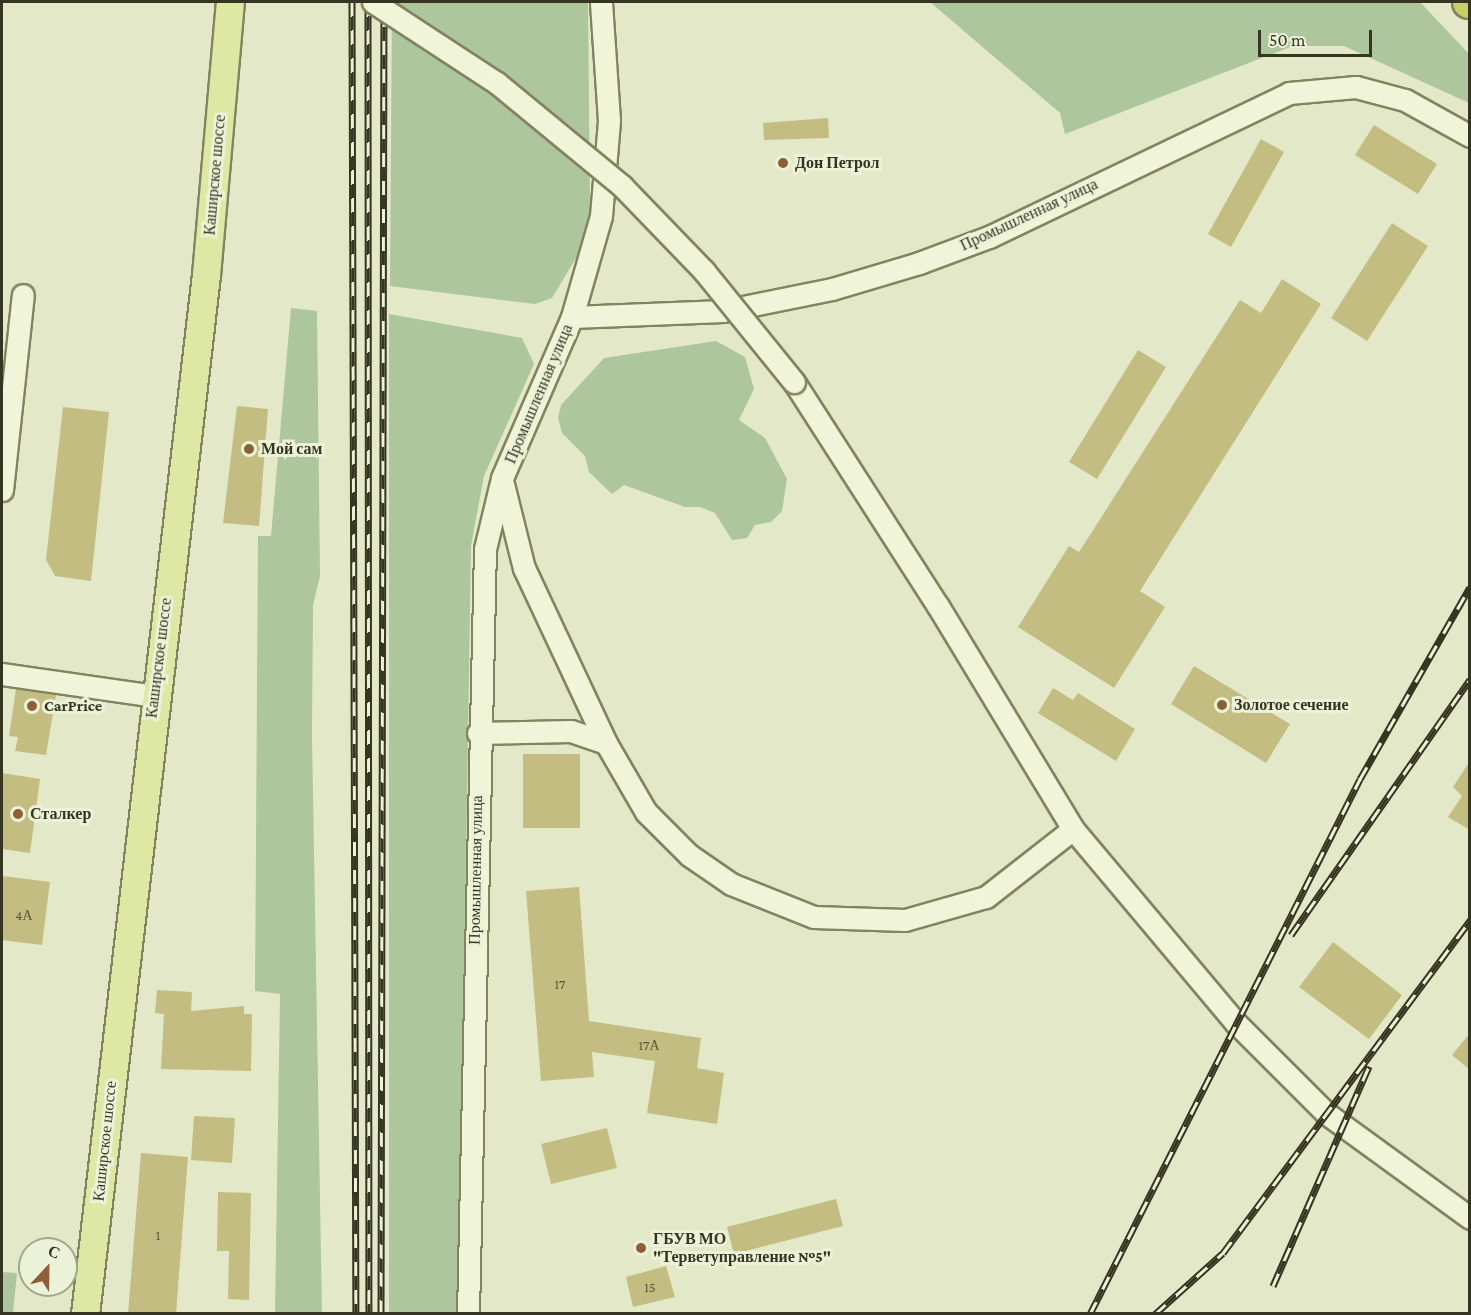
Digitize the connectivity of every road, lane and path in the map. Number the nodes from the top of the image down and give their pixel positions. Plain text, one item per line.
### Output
1 (230, 2) edge
2 (245, 2) edge
3 (374, 2) edge
4 (601, 2) edge
5 (1470, 136) edge
6 (23, 295) dead end
7 (572, 317) junction
8 (502, 478) junction
9 (2, 490) edge
10 (2, 674) edge
11 (154, 696) junction
12 (478, 733) junction
13 (606, 743) junction
14 (1073, 829) junction
15 (1470, 1218) edge
16 (85, 1314) edge
17 (102, 1314) edge
18 (468, 1314) edge

1 - 11 main road, Каширское шоссе
2 - 17 main road, Каширское шоссе
3 - 14 street, bridge
4 - 7 street
5 - 7 street, Промышленная улица
6 - 9 street
7 - 8 street, Промышленная улица
8 - 12 street, Промышленная улица
8 - 13 street
10 - 11 street
11 - 16 main road, Каширское шоссе
12 - 13 street
12 - 18 street, Промышленная улица
13 - 14 street
14 - 15 street

